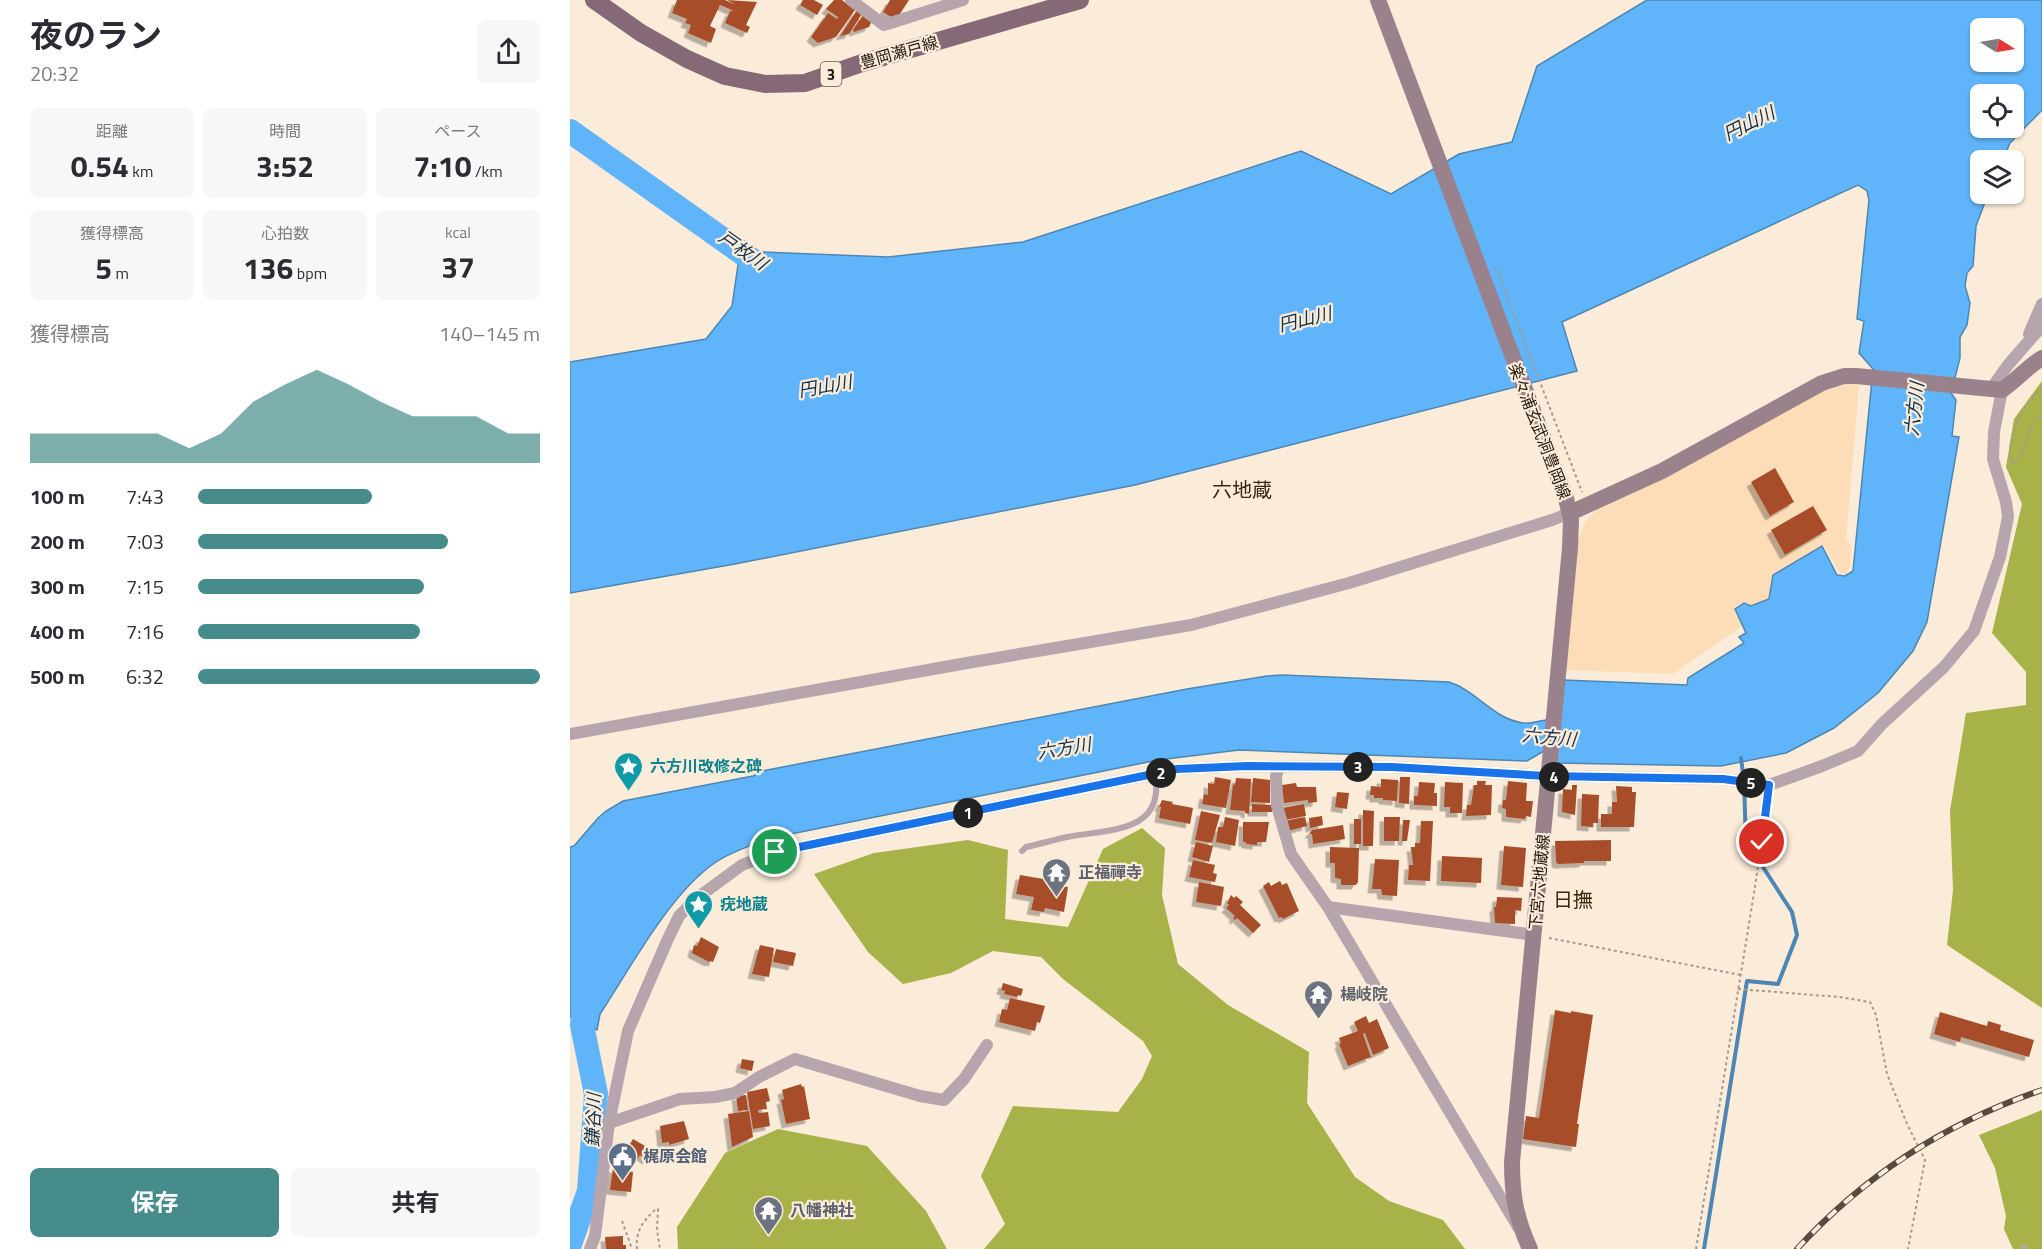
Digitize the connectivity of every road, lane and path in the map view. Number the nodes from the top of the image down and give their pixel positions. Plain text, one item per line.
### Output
1 (594, 0) edge
2 (851, 0) edge
3 (963, 0) edge
4 (1077, 0) edge
5 (1378, 0) edge
6 (2042, 304) edge
7 (2042, 326) edge
8 (2023, 349) junction
9 (2042, 358) edge
10 (2042, 388) edge
11 (1997, 389) junction
12 (2042, 415) edge
13 (1568, 506) junction
14 (570, 734) edge
15 (1279, 767) junction
16 (1548, 771) junction
17 (1155, 774) junction
18 (1769, 785) junction
19 (1022, 852) dead end
20 (1328, 907) junction
21 (1534, 935) junction
22 (1741, 975) junction
23 (1738, 989) junction
24 (987, 1045) dead end
25 (609, 1123) junction
26 (622, 1221) dead end
27 (1523, 1233) junction
28 (590, 1249) edge
29 (632, 1249) edge
30 (637, 1249) edge
31 (660, 1249) edge
32 (1530, 1249) edge
33 (1696, 1249) edge
34 (1908, 1249) edge

1 - 4 main road, 豊岡瀬戸線 / 3
2 - 3 street
5 - 13 main road, 楽々浦玄武洞豊岡線
6 - 8 street
7 - 8 street
8 - 11 street
9 - 11 main road
10 - 12 path
11 - 13 main road, 楽々浦玄武洞豊岡線
11 - 18 street
13 - 14 street
13 - 16 main road, 下宮六地蔵線
15 - 16 street
15 - 17 street
15 - 20 street
16 - 18 street
16 - 21 main road, 下宮六地蔵線
17 - 19 lane
17 - 25 street
18 - 22 path
20 - 21 street
20 - 27 street
21 - 22 path
21 - 27 main road, 下宮六地蔵線
22 - 23 path
23 - 33 path
23 - 34 path
24 - 25 street
25 - 28 street
26 - 29 path
27 - 32 main road, 下宮六地蔵線
30 - 31 path

